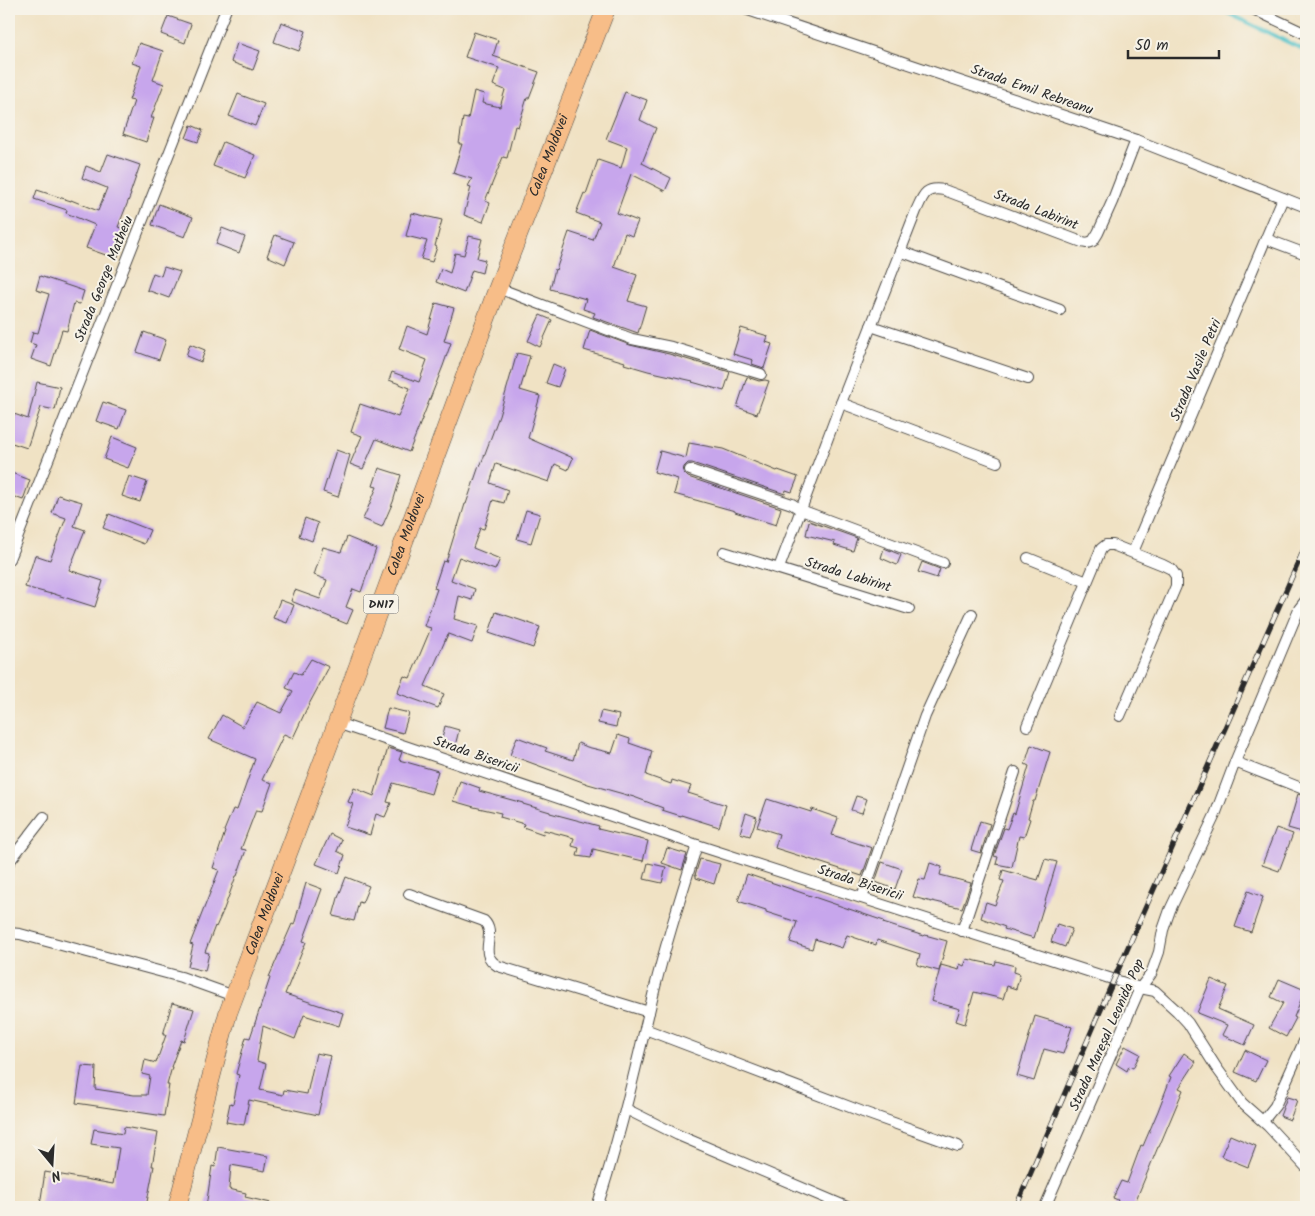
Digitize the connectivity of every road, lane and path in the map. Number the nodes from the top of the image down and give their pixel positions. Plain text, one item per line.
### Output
1 (226, 9) edge
2 (606, 9) edge
3 (745, 9) edge
4 (1253, 9) edge
5 (1306, 34) edge
6 (1136, 140) junction
7 (1283, 198) junction
8 (1306, 207) edge
9 (1266, 239) junction
10 (900, 251) junction
11 (1306, 254) edge
12 (498, 288) junction
13 (1060, 310) dead end
14 (871, 326) junction
15 (761, 374) dead end
16 (1028, 379) dead end
17 (841, 403) junction
18 (997, 462) dead end
19 (690, 470) dead end
20 (801, 510) junction
21 (724, 552) dead end
22 (1133, 552) junction
23 (1028, 558) dead end
24 (9, 559) edge
25 (943, 563) dead end
26 (779, 568) junction
27 (1087, 582) junction
28 (1306, 600) edge
29 (909, 609) dead end
30 (972, 614) dead end
31 (1120, 716) dead end
32 (337, 723) junction
33 (1027, 726) dead end
34 (1235, 762) junction
35 (1015, 772) dead end
36 (1306, 790) edge
37 (44, 817) dead end
38 (697, 844) junction
39 (9, 862) edge
40 (409, 894) dead end
41 (862, 898) junction
42 (962, 931) junction
43 (9, 933) edge
44 (1140, 988) junction
45 (234, 996) junction
46 (650, 1012) junction
47 (645, 1029) junction
48 (1306, 1037) edge
49 (626, 1109) junction
50 (1263, 1121) junction
51 (958, 1146) dead end
52 (1306, 1167) edge
53 (177, 1207) edge
54 (597, 1207) edge
55 (847, 1207) edge
56 (1045, 1207) edge

1 - 24 street, Strada George Matheiu
2 - 12 highway, Calea Moldovei / DN17
3 - 6 street, Strada Emil Rebreanu
4 - 5 street
6 - 7 street, Strada Emil Rebreanu
6 - 10 street, Strada Labirint
7 - 8 street, Strada Emil Rebreanu
7 - 9 street, Strada Vasile Petri
9 - 11 street
9 - 22 street, Strada Vasile Petri
10 - 13 street
10 - 14 street, Strada Labirint
12 - 15 street
12 - 32 highway, Calea Moldovei / DN17
14 - 16 street
14 - 17 street, Strada Labirint
17 - 18 street
17 - 20 street, Strada Labirint
19 - 20 street
20 - 25 street
20 - 26 street, Strada Labirint
21 - 26 street, Strada Labirint
22 - 27 street
22 - 31 street
23 - 27 street
26 - 29 street, Strada Labirint
27 - 33 street
28 - 34 street, Strada Mareșal Leonida Pop
30 - 41 street
32 - 38 street, Strada Bisericii
32 - 45 highway, Calea Moldovei / DN17
34 - 36 street
34 - 44 street, Strada Mareșal Leonida Pop
35 - 42 street
37 - 39 street
38 - 41 street, Strada Bisericii
38 - 46 street
40 - 46 street
41 - 42 street, Strada Bisericii
42 - 44 street, Strada Bisericii
43 - 45 street
44 - 50 street, Strada Bisericii
44 - 56 street, Strada Mareșal Leonida Pop
45 - 53 highway, Calea Moldovei / DN17
46 - 47 street
47 - 49 street
47 - 51 street
48 - 50 street
49 - 54 street
49 - 55 street
50 - 52 street, Strada Bisericii

